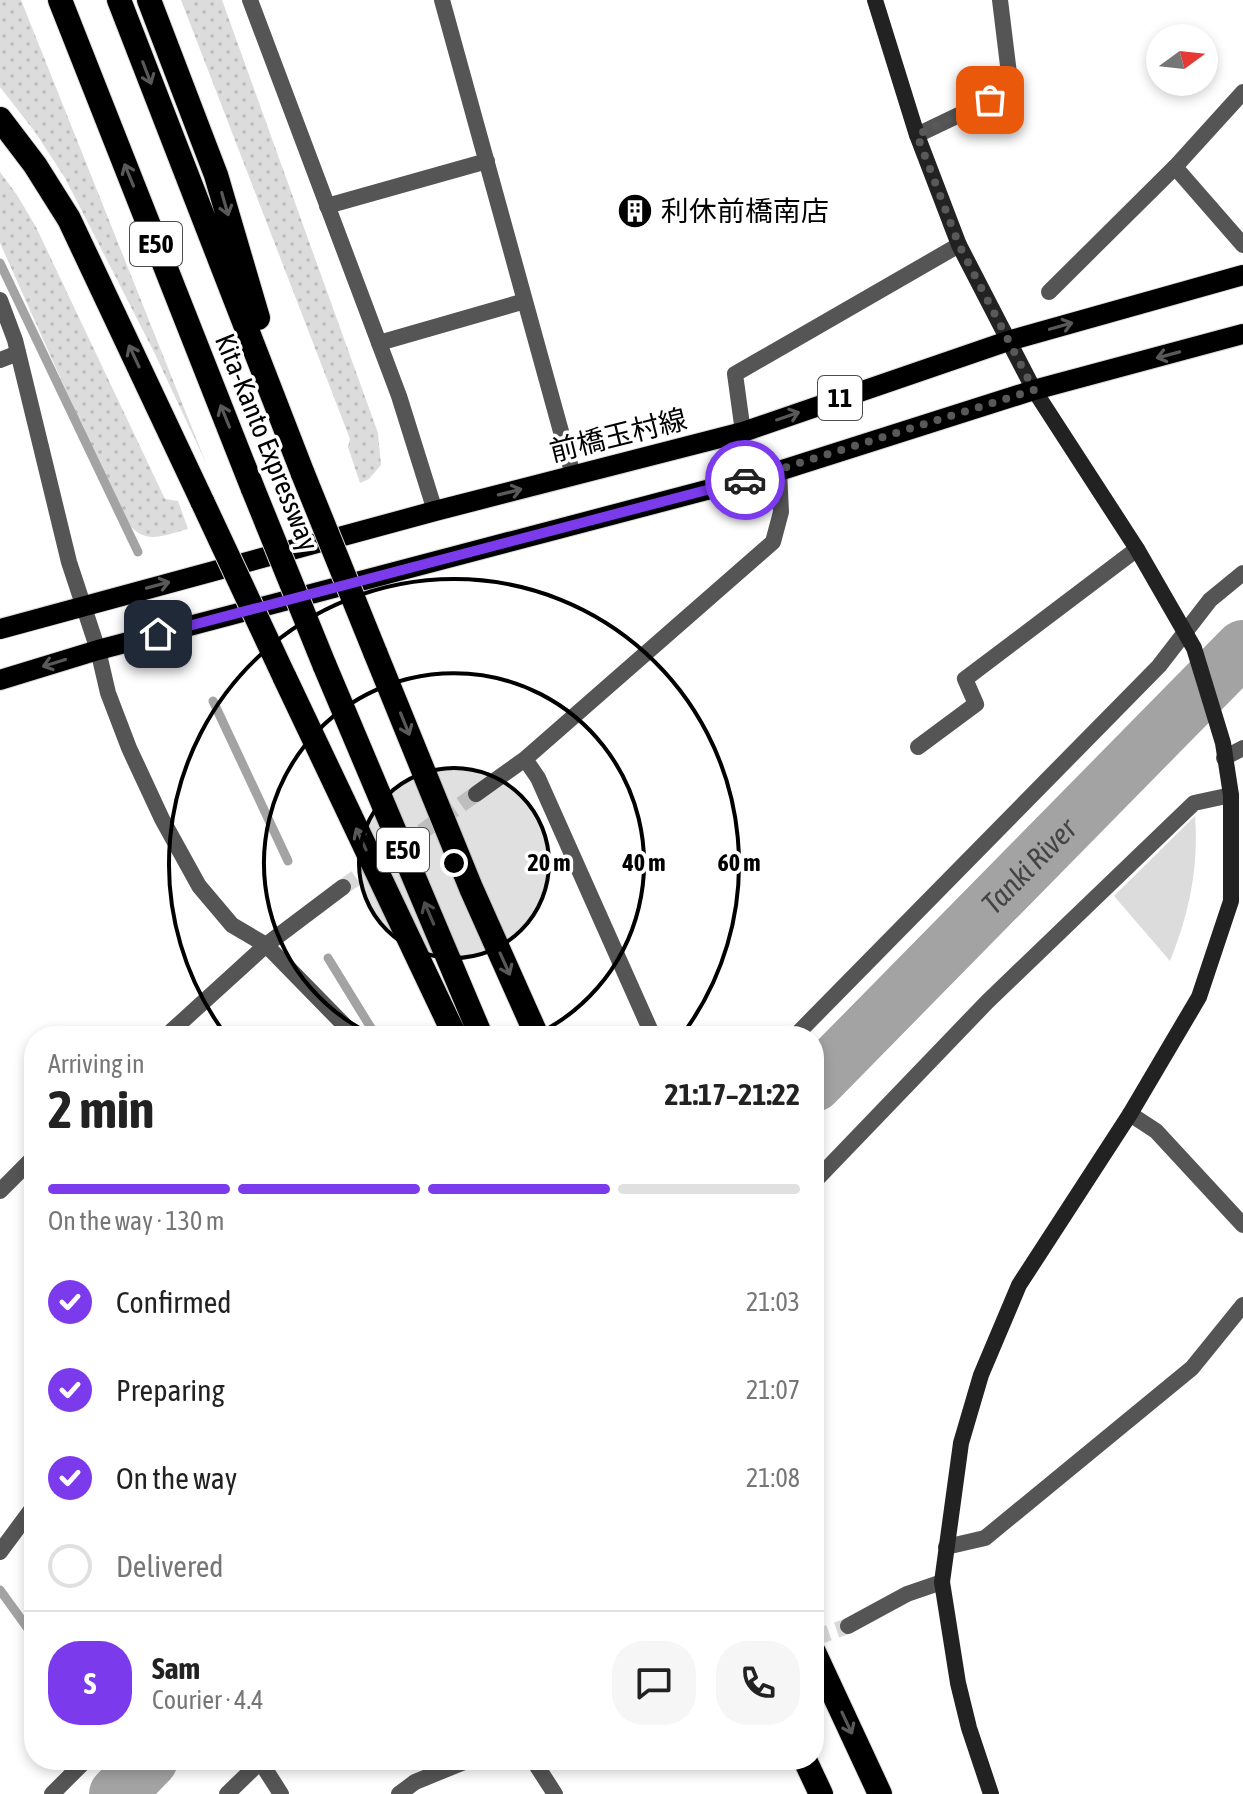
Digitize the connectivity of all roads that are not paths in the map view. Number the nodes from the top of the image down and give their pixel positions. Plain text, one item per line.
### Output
1 (60, 0) edge
2 (119, 0) edge
3 (149, 0) edge
4 (250, 0) edge
5 (442, 0) edge
6 (875, 0) edge
7 (1000, 0) edge
8 (1243, 92) edge
9 (0, 119) edge
10 (917, 135) junction
11 (487, 161) junction
12 (1175, 167) junction
13 (327, 206) junction
14 (959, 245) junction
15 (1243, 245) edge
16 (1243, 275) edge
17 (1049, 292) dead end
18 (0, 300) edge
19 (525, 301) junction
20 (1243, 334) edge
21 (1008, 341) junction
22 (379, 343) junction
23 (18, 353) junction
24 (0, 360) edge
25 (1034, 390) junction
26 (743, 432) junction
27 (779, 471) junction
28 (303, 474) junction
29 (573, 475) junction
30 (435, 511) junction
31 (1137, 549) junction
32 (1243, 573) edge
33 (83, 605) junction
34 (0, 629) edge
35 (1190, 641) junction
36 (98, 650) junction
37 (0, 680) edge
38 (918, 747) dead end
39 (1243, 748) edge
40 (1224, 751) junction
41 (525, 759) junction
42 (476, 794) tunnel mouth
43 (1237, 795) edge
44 (343, 887) tunnel mouth
45 (266, 945) junction
46 (177, 1026) edge
47 (345, 1026) edge
48 (450, 1026) edge
49 (477, 1026) edge
50 (533, 1026) edge
51 (649, 1026) edge
52 (805, 1026) edge
53 (1130, 1114) junction
54 (24, 1167) edge
55 (824, 1172) edge
56 (0, 1191) edge
57 (1243, 1225) edge
58 (1243, 1305) edge
59 (24, 1520) edge
60 (946, 1547) junction
61 (0, 1552) edge
62 (942, 1582) junction
63 (848, 1626) tunnel mouth
64 (824, 1674) edge
65 (76, 1770) edge
66 (252, 1770) edge
67 (266, 1770) edge
68 (444, 1770) edge
69 (539, 1770) edge
70 (810, 1770) edge
71 (52, 1794) edge
72 (227, 1794) edge
73 (281, 1794) edge
74 (399, 1794) edge
75 (555, 1794) edge
76 (821, 1794) edge
77 (880, 1794) edge
78 (991, 1794) edge

49 -> 1 highway, Kita-Kanto Expressway / E50, bridge
2 -> 28 highway, Kita-Kanto Expressway / E50
3 -> 28 highway
4 - 13 street
5 - 11 street
6 - 10 street
7 - 10 street
8 - 12 street
48 -> 9 highway, bridge
10 - 14 street
11 - 13 street
11 - 19 street
12 - 15 street
12 - 17 street
13 - 22 street
14 - 21 street
14 - 26 street
21 -> 16 main road, 前橋玉村線 / 11
18 - 23 street
19 - 22 street
19 - 29 street
20 -> 25 main road, 11
21 - 25 street
26 -> 21 main road, 前橋玉村線 / 11
22 - 30 street
23 - 24 street
23 - 33 street
25 - 27 main road, 11
25 - 31 street
26 - 29 main road, 前橋玉村線 / 11
27 - 36 main road, 11
27 - 41 street
28 -> 50 highway, Kita-Kanto Expressway / E50, bridge
30 -> 29 main road, 前橋玉村線 / 11
33 -> 30 main road, 前橋玉村線 / 11
31 - 35 street
31 - 38 street
32 - 35 street
33 - 34 main road, 前橋玉村線 / 11
33 - 36 street
35 - 40 street
35 - 52 street
36 -> 37 main road, 11
36 - 45 street
39 - 40 street
40 - 43 street
41 - 42 street
41 - 51 street
43 - 53 street
43 - 55 street
44 - 45 street
45 - 46 street
45 - 47 street
53 - 57 street
53 - 60 street
54 - 56 street
58 - 60 street
59 - 61 street
60 - 62 street
62 - 63 street
62 - 78 street
64 -> 77 highway
65 - 71 street
66 - 72 street
67 - 73 street
68 - 74 street
69 - 75 street
70 - 76 highway

